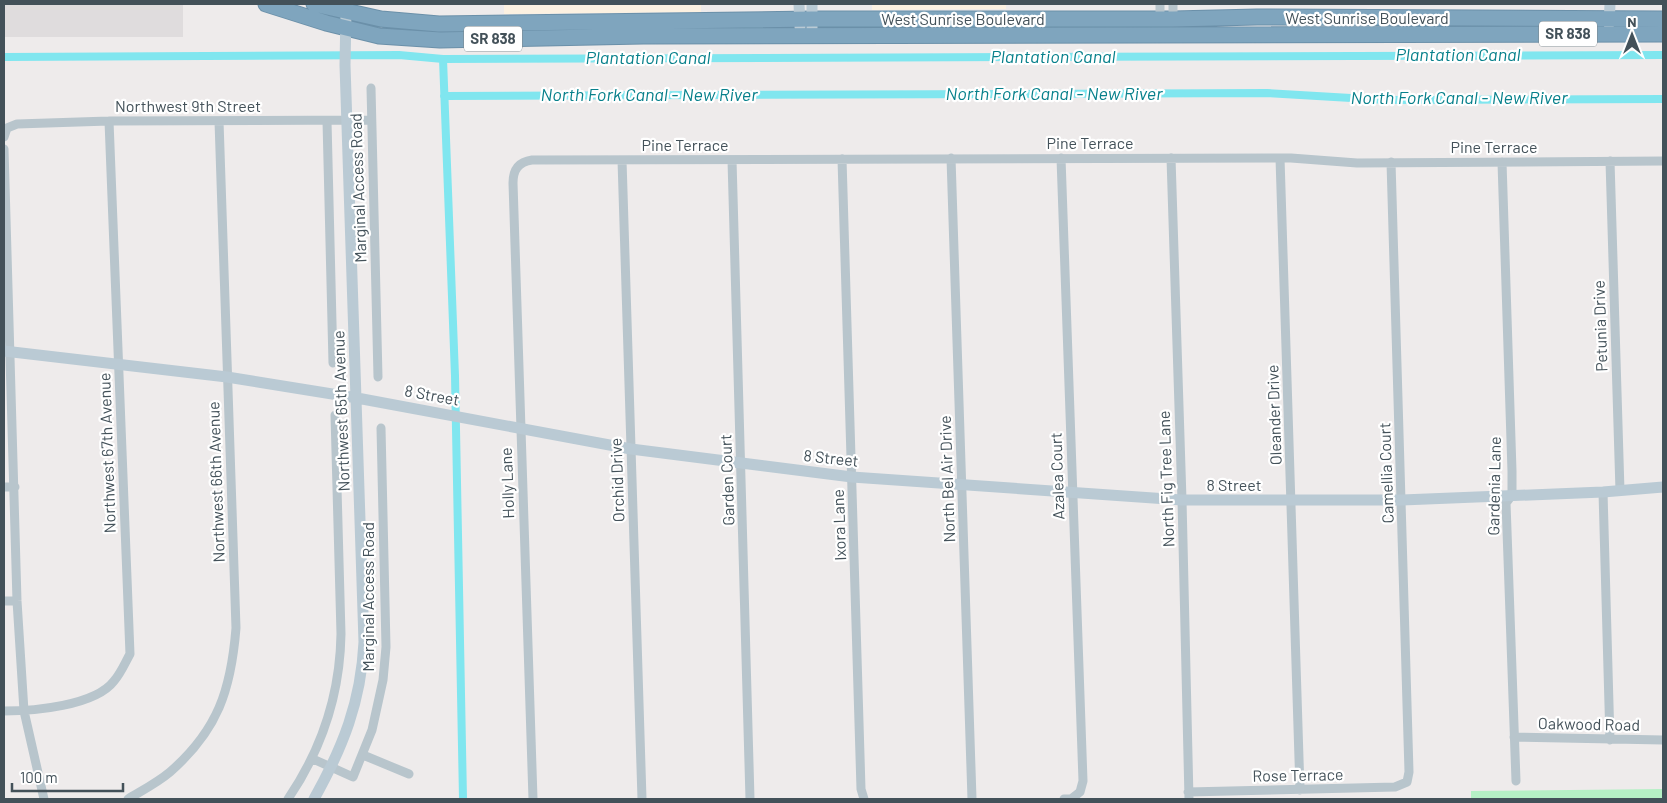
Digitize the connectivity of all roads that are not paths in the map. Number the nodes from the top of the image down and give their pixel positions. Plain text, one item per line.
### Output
1 (266, 4) edge
2 (314, 4) edge
3 (800, 4) edge
4 (1160, 4) edge
5 (1173, 4) edge
6 (346, 12) junction
7 (808, 14) edge
8 (1256, 17) junction
9 (1609, 18) edge
10 (1167, 19) junction
11 (1395, 19) junction
12 (1663, 19) edge
13 (344, 28) junction
14 (1663, 34) edge
15 (806, 35) junction
16 (1176, 36) junction
17 (1340, 36) junction
18 (1019, 37) junction
19 (371, 88) dead end
20 (370, 120) junction
21 (109, 121) junction
22 (219, 121) junction
23 (327, 121) junction
24 (348, 121) junction
25 (4, 137) edge
26 (4, 149) edge
27 (951, 158) junction
28 (1061, 158) junction
29 (1171, 158) junction
30 (1280, 158) junction
31 (842, 159) junction
32 (622, 160) junction
33 (732, 160) junction
34 (1610, 161) junction
35 (1663, 161) edge
36 (1391, 162) junction
37 (1502, 162) junction
38 (518, 166) joint
39 (7, 352) edge
40 (333, 363) dead end
41 (119, 364) junction
42 (8, 370) edge
43 (227, 377) junction
44 (378, 377) dead end
45 (356, 398) junction
46 (335, 415) dead end
47 (381, 428) dead end
48 (520, 428) junction
49 (631, 449) junction
50 (742, 464) junction
51 (852, 476) junction
52 (962, 485) junction
53 (4, 487) edge
54 (15, 487) junction
55 (1663, 487) edge
56 (1620, 491) junction
57 (1603, 492) junction
58 (1072, 493) junction
59 (1512, 495) junction
60 (1182, 500) junction
61 (1402, 500) junction
62 (1292, 501) junction
63 (4, 601) edge
64 (17, 601) junction
65 (4, 711) edge
66 (24, 711) junction
67 (1514, 737) junction
68 (1610, 740) junction
69 (1663, 740) edge
70 (363, 755) junction
71 (313, 759) junction
72 (332, 768) junction
73 (408, 774) dead end
74 (1516, 781) dead end
75 (1407, 782) joint
76 (1300, 790) junction
77 (1188, 796) edge
78 (44, 799) edge
79 (128, 799) edge
80 (288, 799) edge
81 (314, 799) edge
82 (533, 799) edge
83 (642, 799) edge
84 (750, 799) edge
85 (864, 799) edge
86 (972, 799) edge
87 (1064, 799) edge

1 - 13 highway, West Sunrise Boulevard / SR 838
2 - 6 highway, West Sunrise Boulevard / SR 838
3 - 7 street
4 - 10 street
5 - 10 street
6 - 7 highway, West Sunrise Boulevard / SR 838
6 - 13 street, Northwest 65th Avenue
7 - 10 highway, West Sunrise Boulevard / SR 838
7 - 15 street
8 - 10 highway, West Sunrise Boulevard / SR 838
8 - 11 highway, West Sunrise Boulevard / SR 838
8 - 16 highway
9 - 11 highway, West Sunrise Boulevard / SR 838
9 - 12 highway, West Sunrise Boulevard / SR 838
9 - 14 highway, West Sunrise Boulevard / SR 838
9 - 17 highway, West Sunrise Boulevard / SR 838
10 - 18 highway
11 - 17 highway
13 - 15 highway, West Sunrise Boulevard / SR 838
13 - 24 street, Northwest 65th Avenue
15 - 18 highway, West Sunrise Boulevard / SR 838
16 - 17 highway, West Sunrise Boulevard / SR 838
16 - 18 highway, West Sunrise Boulevard / SR 838
19 - 20 street, Marginal Access Road
20 - 24 street, Northwest 9th Street
20 - 44 street, Marginal Access Road
21 - 22 street, Northwest 9th Street
21 - 25 street, Northwest 9th Street
21 - 41 street, Northwest 67th Avenue
22 - 23 street, Northwest 9th Street
22 - 43 street, Northwest 66th Avenue
23 - 24 street, Northwest 9th Street
23 - 40 street, Marginal Access Road
24 - 45 street, Northwest 65th Avenue
26 - 39 street
27 - 28 street, Pine Terrace
27 - 31 street, Pine Terrace
27 - 52 street, North Bel Air Drive
28 - 29 street, Pine Terrace
28 - 58 street, Azalea Court
29 - 30 street, Pine Terrace
29 - 60 street, North Fig Tree Lane
30 - 36 street, Pine Terrace
30 - 62 street, Oleander Drive
31 - 33 street, Pine Terrace
31 - 51 street, Ixora Lane
32 - 33 street, Pine Terrace
32 - 38 street, Pine Terrace
32 - 49 street, Orchid Drive
33 - 50 street, Garden Court
34 - 35 street, Pine Terrace
34 - 37 street, Pine Terrace
34 - 56 street, Petunia Drive
36 - 37 street, Pine Terrace
36 - 61 street, Camellia Court
37 - 59 street, Gardenia Lane
38 - 48 street, Holly Lane
39 - 41 street, 8 Street
39 - 42 street
41 - 43 street, 8 Street
41 - 66 street, Northwest 67th Avenue
42 - 54 street
43 - 45 street, 8 Street
43 - 79 street, Northwest 66th Avenue
45 - 48 street, 8 Street
45 - 72 street, Northwest 65th Avenue
46 - 71 street, Marginal Access Road
47 - 70 street, Marginal Access Road
48 - 49 street, 8 Street
48 - 82 street, Holly Lane
49 - 50 street, 8 Street
49 - 83 street, Orchid Drive
50 - 51 street, 8 Street
50 - 84 street, Garden Court
51 - 52 street, 8 Street
51 - 85 street, Ixora Lane
52 - 58 street, 8 Street
52 - 86 street, North Bel Air Drive
53 - 54 street
54 - 64 street
55 - 56 street, 8 Street
56 - 57 street, 8 Street
57 - 59 street, 8 Street
57 - 68 street
58 - 60 street, 8 Street
58 - 87 street, Azalea Court
59 - 61 street, 8 Street
59 - 67 street, Gardenia Lane
60 - 62 street, 8 Street
60 - 77 street, North Fig Tree Lane
61 - 62 street, 8 Street
61 - 75 street, Camellia Court
62 - 76 street, Oleander Drive
63 - 64 street
64 - 66 street
65 - 66 street, Northwest 67th Avenue
66 - 78 street
67 - 68 street, Oakwood Road
67 - 74 street, Gardenia Lane
68 - 69 street, Oakwood Road
70 - 72 street, Marginal Access Road
70 - 73 street
71 - 72 street, Marginal Access Road
71 - 80 street, Marginal Access Road
72 - 81 street, Northwest 65th Avenue
75 - 76 street, Rose Terrace
76 - 77 street, Rose Terrace

